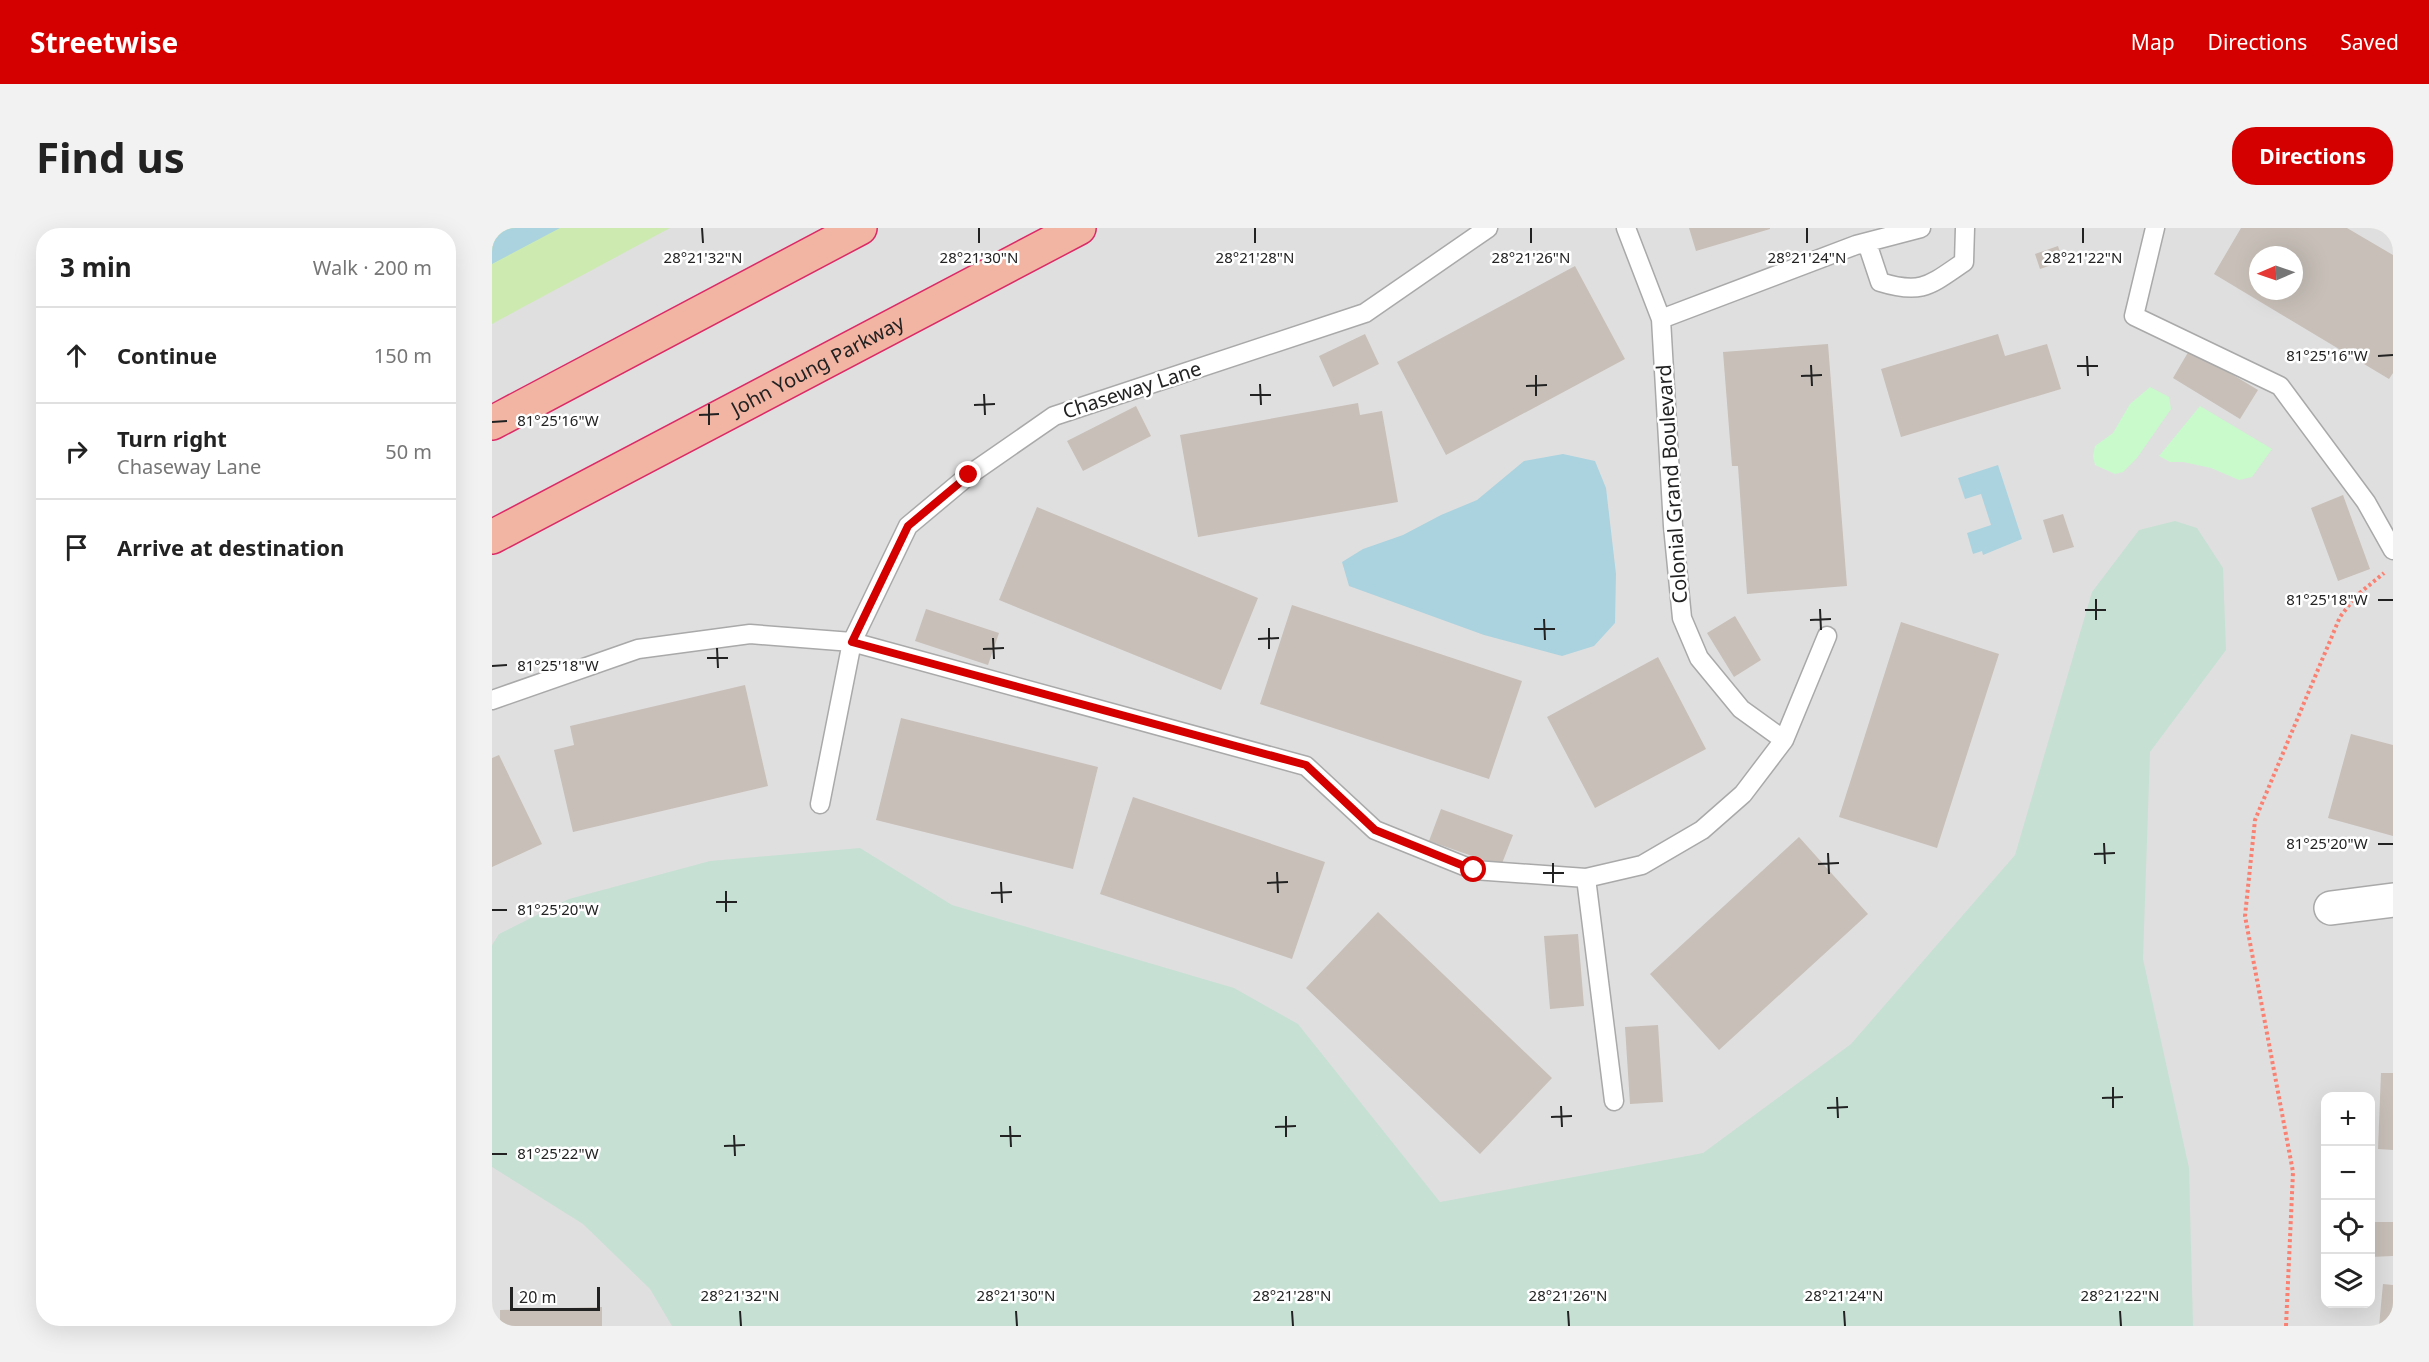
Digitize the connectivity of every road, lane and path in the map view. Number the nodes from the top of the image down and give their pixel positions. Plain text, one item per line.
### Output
1 (860, 228) edge
2 (1079, 228) edge
3 (1488, 228) edge
4 (1626, 228) edge
5 (1920, 228) edge
6 (1965, 228) edge
7 (2155, 228) edge
8 (1877, 236) edge
9 (1660, 319) junction
10 (492, 423) edge
11 (492, 537) edge
12 (2393, 550) edge
13 (2393, 566) edge
14 (1827, 636) dead end
15 (852, 642) junction
16 (492, 700) edge
17 (1784, 740) junction
18 (820, 804) dead end
19 (1586, 878) junction
20 (2393, 900) edge
21 (2331, 908) dead end
22 (1614, 1101) dead end
23 (2286, 1326) edge

1 - 10 highway
2 - 11 highway, John Young Parkway
3 - 15 lane, Chaseway Lane
4 - 9 lane
5 - 8 lane
6 - 8 lane
7 - 12 lane
8 - 9 lane
9 - 17 lane, Colonial Grand Boulevard
13 - 23 path
14 - 17 lane
15 - 16 lane
15 - 18 lane, Chaseway Lane
15 - 19 lane
17 - 19 lane
19 - 22 lane
20 - 21 street

